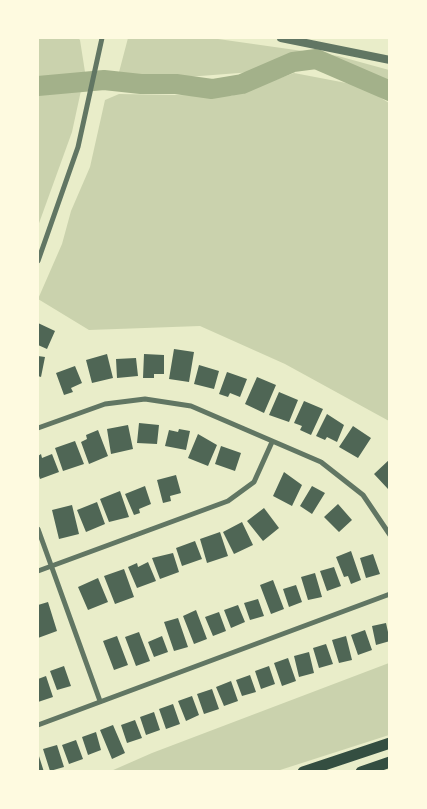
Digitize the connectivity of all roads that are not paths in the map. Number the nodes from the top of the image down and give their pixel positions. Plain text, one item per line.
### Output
1 (102, 38) edge
2 (281, 38) edge
3 (390, 60) edge
4 (38, 261) edge
5 (38, 428) edge
6 (272, 442) junction
7 (38, 529) edge
8 (390, 535) edge
9 (51, 565) junction
10 (38, 570) edge
11 (390, 594) edge
12 (100, 701) junction
13 (38, 725) edge
14 (390, 743) edge
15 (390, 762) edge
16 (303, 772) edge
17 (360, 772) edge

1 - 4 street
2 - 3 street
5 - 6 street
6 - 8 street
6 - 9 street
7 - 9 street
9 - 10 street
9 - 12 street
11 - 12 street
12 - 13 street
14 - 16 highway
15 - 17 highway

